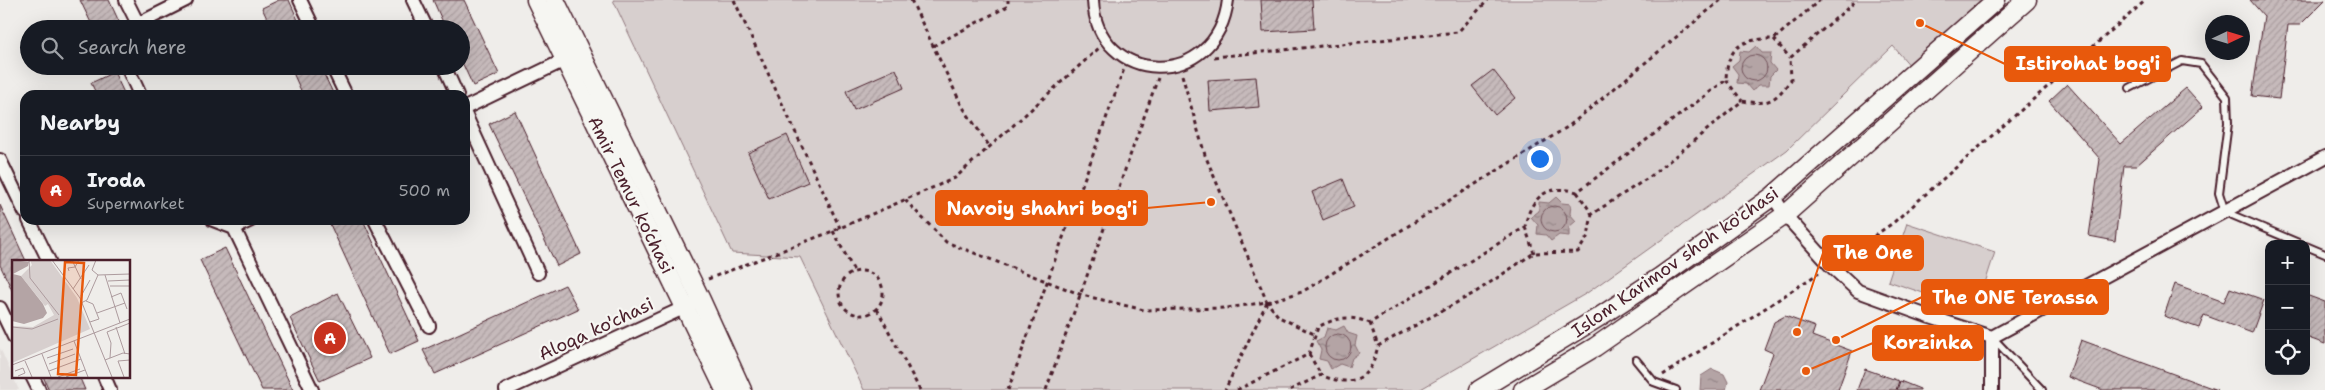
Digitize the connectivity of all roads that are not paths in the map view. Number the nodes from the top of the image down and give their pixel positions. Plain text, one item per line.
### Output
1 (126, 0) edge
2 (186, 0) edge
3 (300, 0) edge
4 (414, 0) edge
5 (536, 0) edge
6 (555, 0) edge
7 (1093, 0) edge
8 (1228, 0) edge
9 (1996, 0) edge
10 (2027, 0) edge
11 (134, 20) edge
12 (148, 20) edge
13 (310, 20) edge
14 (422, 20) edge
15 (572, 56) junction
16 (131, 75) edge
17 (336, 75) edge
18 (448, 75) edge
19 (2130, 88) dead end
20 (138, 90) edge
21 (344, 90) edge
22 (455, 90) edge
23 (470, 106) edge
24 (470, 125) edge
25 (2325, 156) edge
26 (0, 160) edge
27 (1773, 196) junction
28 (20, 202) edge
29 (2225, 212) junction
30 (1785, 215) junction
31 (31, 225) edge
32 (226, 225) edge
33 (241, 225) edge
34 (378, 225) edge
35 (234, 228) junction
36 (2292, 240) edge
37 (2310, 248) edge
38 (2325, 254) edge
39 (49, 260) edge
40 (538, 273) dead end
41 (694, 297) junction
42 (0, 308) edge
43 (430, 326) dead end
44 (12, 329) edge
45 (1992, 337) junction
46 (1636, 360) dead end
47 (33, 378) edge
48 (105, 378) edge
49 (1485, 388) edge
50 (39, 390) edge
51 (110, 390) edge
52 (312, 390) edge
53 (506, 390) edge
54 (725, 390) edge
55 (742, 390) edge
56 (1523, 390) edge
57 (1676, 390) edge
58 (1992, 390) edge
59 (2042, 390) edge

1 - 11 street
2 - 12 street
3 - 13 street
4 - 14 street
5 - 15 main road, Amir Temur ko‘chasi
6 - 15 main road, Amir Temur ko‘chasi
7 - 8 street
9 - 27 main road, Islom Karimov shoh ko'chasi
10 - 30 main road, Islom Karimov shoh ko'chasi
15 - 23 street
15 - 41 main road, Amir Temur ko‘chasi
15 - 41 main road, Amir Temur ko‘chasi
16 - 20 street
17 - 21 street
18 - 22 street
19 - 29 lane
24 - 40 street
25 - 29 street
26 - 28 street
27 - 30 street
27 - 49 main road, Islom Karimov shoh ko'chasi
29 - 36 lane
29 - 45 street
30 - 45 street
30 - 56 main road, Islom Karimov shoh ko'chasi
31 - 39 street
32 - 35 street
33 - 35 street
34 - 43 street
35 - 52 street
37 - 38 lane
41 - 53 street, Aloqa ko'chasi
41 - 54 main road, Amir Temur ko‘chasi
41 - 55 main road, Amir Temur ko‘chasi
42 - 44 street
45 - 58 street
45 - 59 lane
46 - 57 lane
47 - 50 street
48 - 51 street

